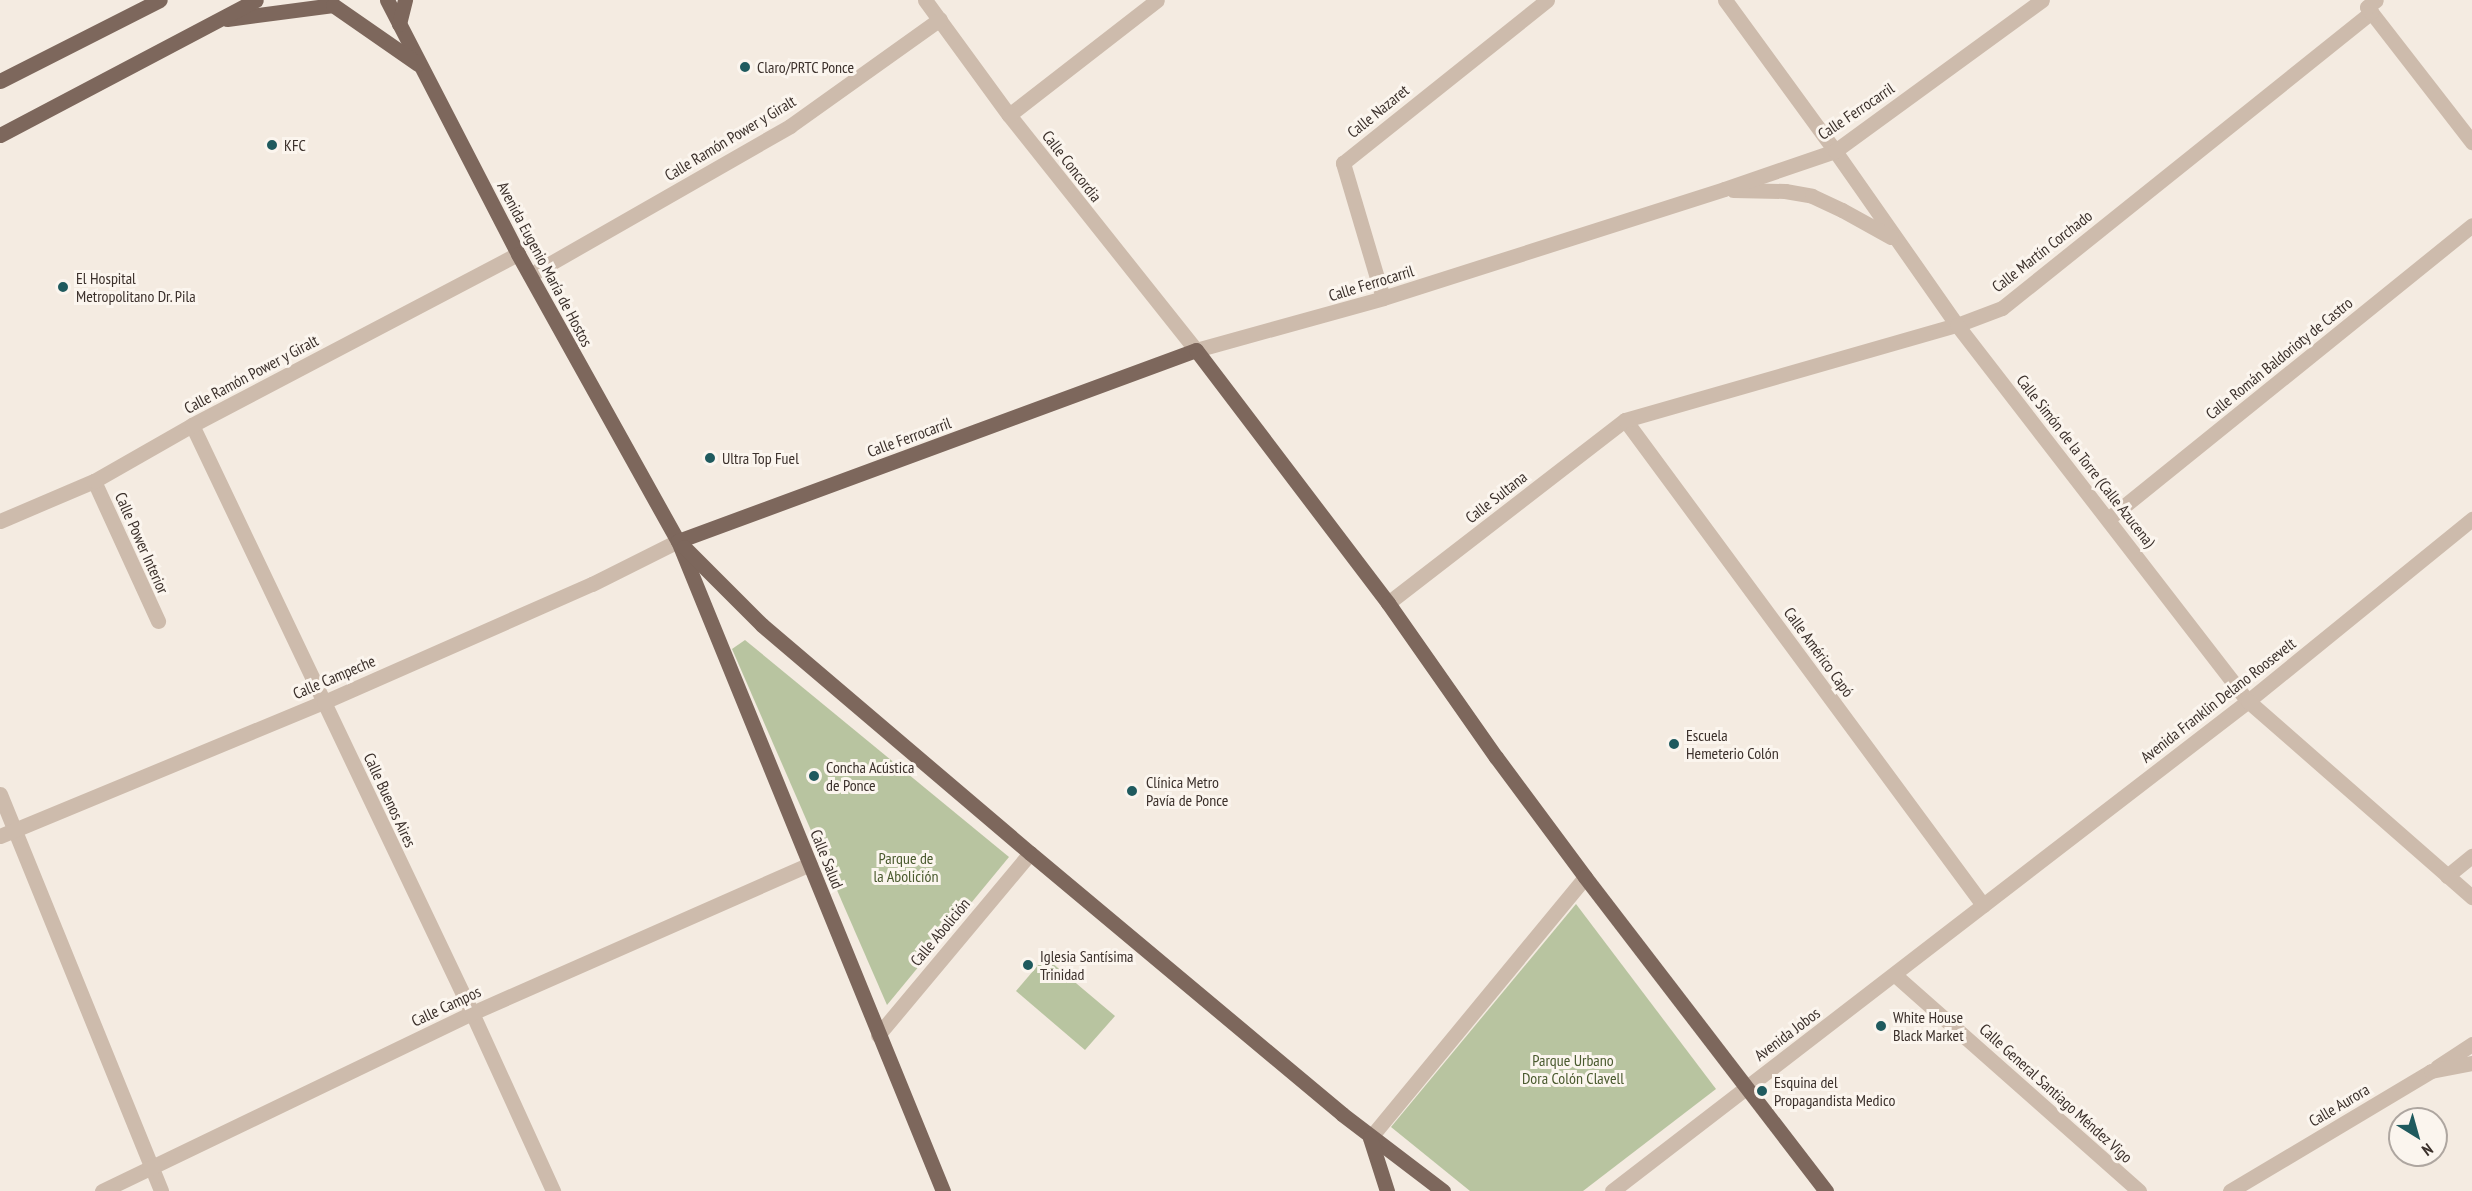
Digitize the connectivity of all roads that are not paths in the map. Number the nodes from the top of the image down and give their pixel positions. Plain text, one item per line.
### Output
1 (160, 0) edge
2 (256, 0) edge
3 (387, 0) edge
4 (405, 0) edge
5 (925, 0) edge
6 (1157, 0) edge
7 (1547, 0) edge
8 (1725, 0) edge
9 (2042, 0) edge
10 (2368, 5) edge
11 (940, 19) junction
12 (218, 20) junction
13 (399, 24) junction
14 (421, 65) junction
15 (0, 81) edge
16 (1009, 115) junction
17 (0, 135) edge
18 (2472, 142) edge
19 (1835, 151) junction
20 (1724, 189) junction
21 (2472, 225) edge
22 (1895, 240) junction
23 (518, 254) junction
24 (530, 275) junction
25 (1383, 298) junction
26 (1957, 325) junction
27 (1196, 350) junction
28 (1625, 420) junction
29 (192, 425) junction
30 (94, 481) junction
31 (2108, 519) junction
32 (2472, 519) edge
33 (0, 521) edge
34 (678, 541) junction
35 (1388, 603) junction
36 (158, 621) dead end
37 (2248, 701) junction
38 (324, 702) junction
39 (0, 794) edge
40 (15, 830) junction
41 (0, 836) edge
42 (1030, 853) junction
43 (2472, 856) edge
44 (810, 864) junction
45 (2447, 876) junction
46 (1585, 877) junction
47 (2472, 897) edge
48 (1983, 905) junction
49 (1895, 975) junction
50 (472, 1013) junction
51 (878, 1035) junction
52 (2472, 1044) edge
53 (2472, 1064) edge
54 (2431, 1071) junction
55 (1746, 1088) junction
56 (1370, 1138) junction
57 (151, 1168) junction
58 (102, 1191) edge
59 (161, 1191) edge
60 (553, 1191) edge
61 (943, 1191) edge
62 (1387, 1191) edge
63 (1443, 1191) edge
64 (1612, 1191) edge
65 (1826, 1191) edge
66 (2139, 1191) edge
67 (2230, 1191) edge

1 - 15 main road
2 - 12 main road
3 - 13 main road, Avenida Eugenio María de Hostos
4 - 13 main road
5 - 11 street, Calle Concordia
6 - 16 street
7 - 25 street, Calle Nazaret
8 - 19 street, Calle Simón de la Torre (Calle Azucena)
9 - 19 street, Calle Ferrocarril
10 - 18 street
10 - 26 street, Calle Martín Corchado
11 - 16 street, Calle Concordia
11 - 24 street, Calle Ramón Power y Giralt
12 - 14 main road
12 - 17 main road
13 - 14 main road, Avenida Eugenio María de Hostos
14 - 23 main road, Avenida Eugenio María de Hostos
16 - 27 street, Calle Concordia
19 - 20 street, Calle Ferrocarril
19 - 22 street, Calle Simón de la Torre (Calle Azucena)
20 - 22 street
20 - 25 street, Calle Ferrocarril
21 - 31 street, Calle Román Baldorioty de Castro
22 - 26 street, Calle Simón de la Torre (Calle Azucena)
23 - 24 main road, Avenida Eugenio María de Hostos
23 - 29 street, Calle Ramón Power y Giralt
24 - 34 main road, Avenida Eugenio María de Hostos
25 - 27 street, Calle Ferrocarril
26 - 28 street, Calle Martín Corchado
26 - 31 street, Calle Simón de la Torre (Calle Azucena)
27 - 34 main road, Calle Ferrocarril
27 - 35 main road
28 - 35 street, Calle Sultana
28 - 48 street, Calle Américo Capó
29 - 30 street, Calle Ramón Power y Giralt
29 - 38 street, Calle Buenos Aires
30 - 33 street, Calle Ramón Power y Giralt
30 - 36 street, Calle Power Interior
31 - 37 street, Calle Simón de la Torre (Calle Azucena)
32 - 37 street, Avenida Franklin Delano Roosevelt
34 - 38 street, Calle Campeche
34 - 42 main road
34 - 44 main road, Calle Salud
35 - 46 main road
37 - 45 street, Calle Simón de la Torre (Calle Azucena)
37 - 48 street, Avenida Franklin Delano Roosevelt
38 - 40 street, Calle Campeche
38 - 50 street, Calle Buenos Aires
39 - 40 street
40 - 41 street, Calle Campeche
40 - 57 street
42 - 51 street, Calle Abolición
42 - 56 main road
43 - 45 street
44 - 50 street, Calle Campos
44 - 51 main road, Calle Salud
45 - 47 street, Calle Simón de la Torre (Calle Azucena)
46 - 55 main road
46 - 56 street
48 - 49 street, Avenida Jobos
49 - 55 street, Avenida Jobos
49 - 66 street, Calle General Santiago Méndez Vigo
50 - 57 street, Calle Campos
50 - 60 street, Calle Buenos Aires
51 - 61 main road, Calle Salud
52 - 54 street
53 - 54 street, Calle Aurora
54 - 67 street, Calle Aurora
55 - 64 street, Avenida Jobos
55 - 65 main road
56 - 62 main road
56 - 63 main road
57 - 58 street, Calle Campos
57 - 59 street

